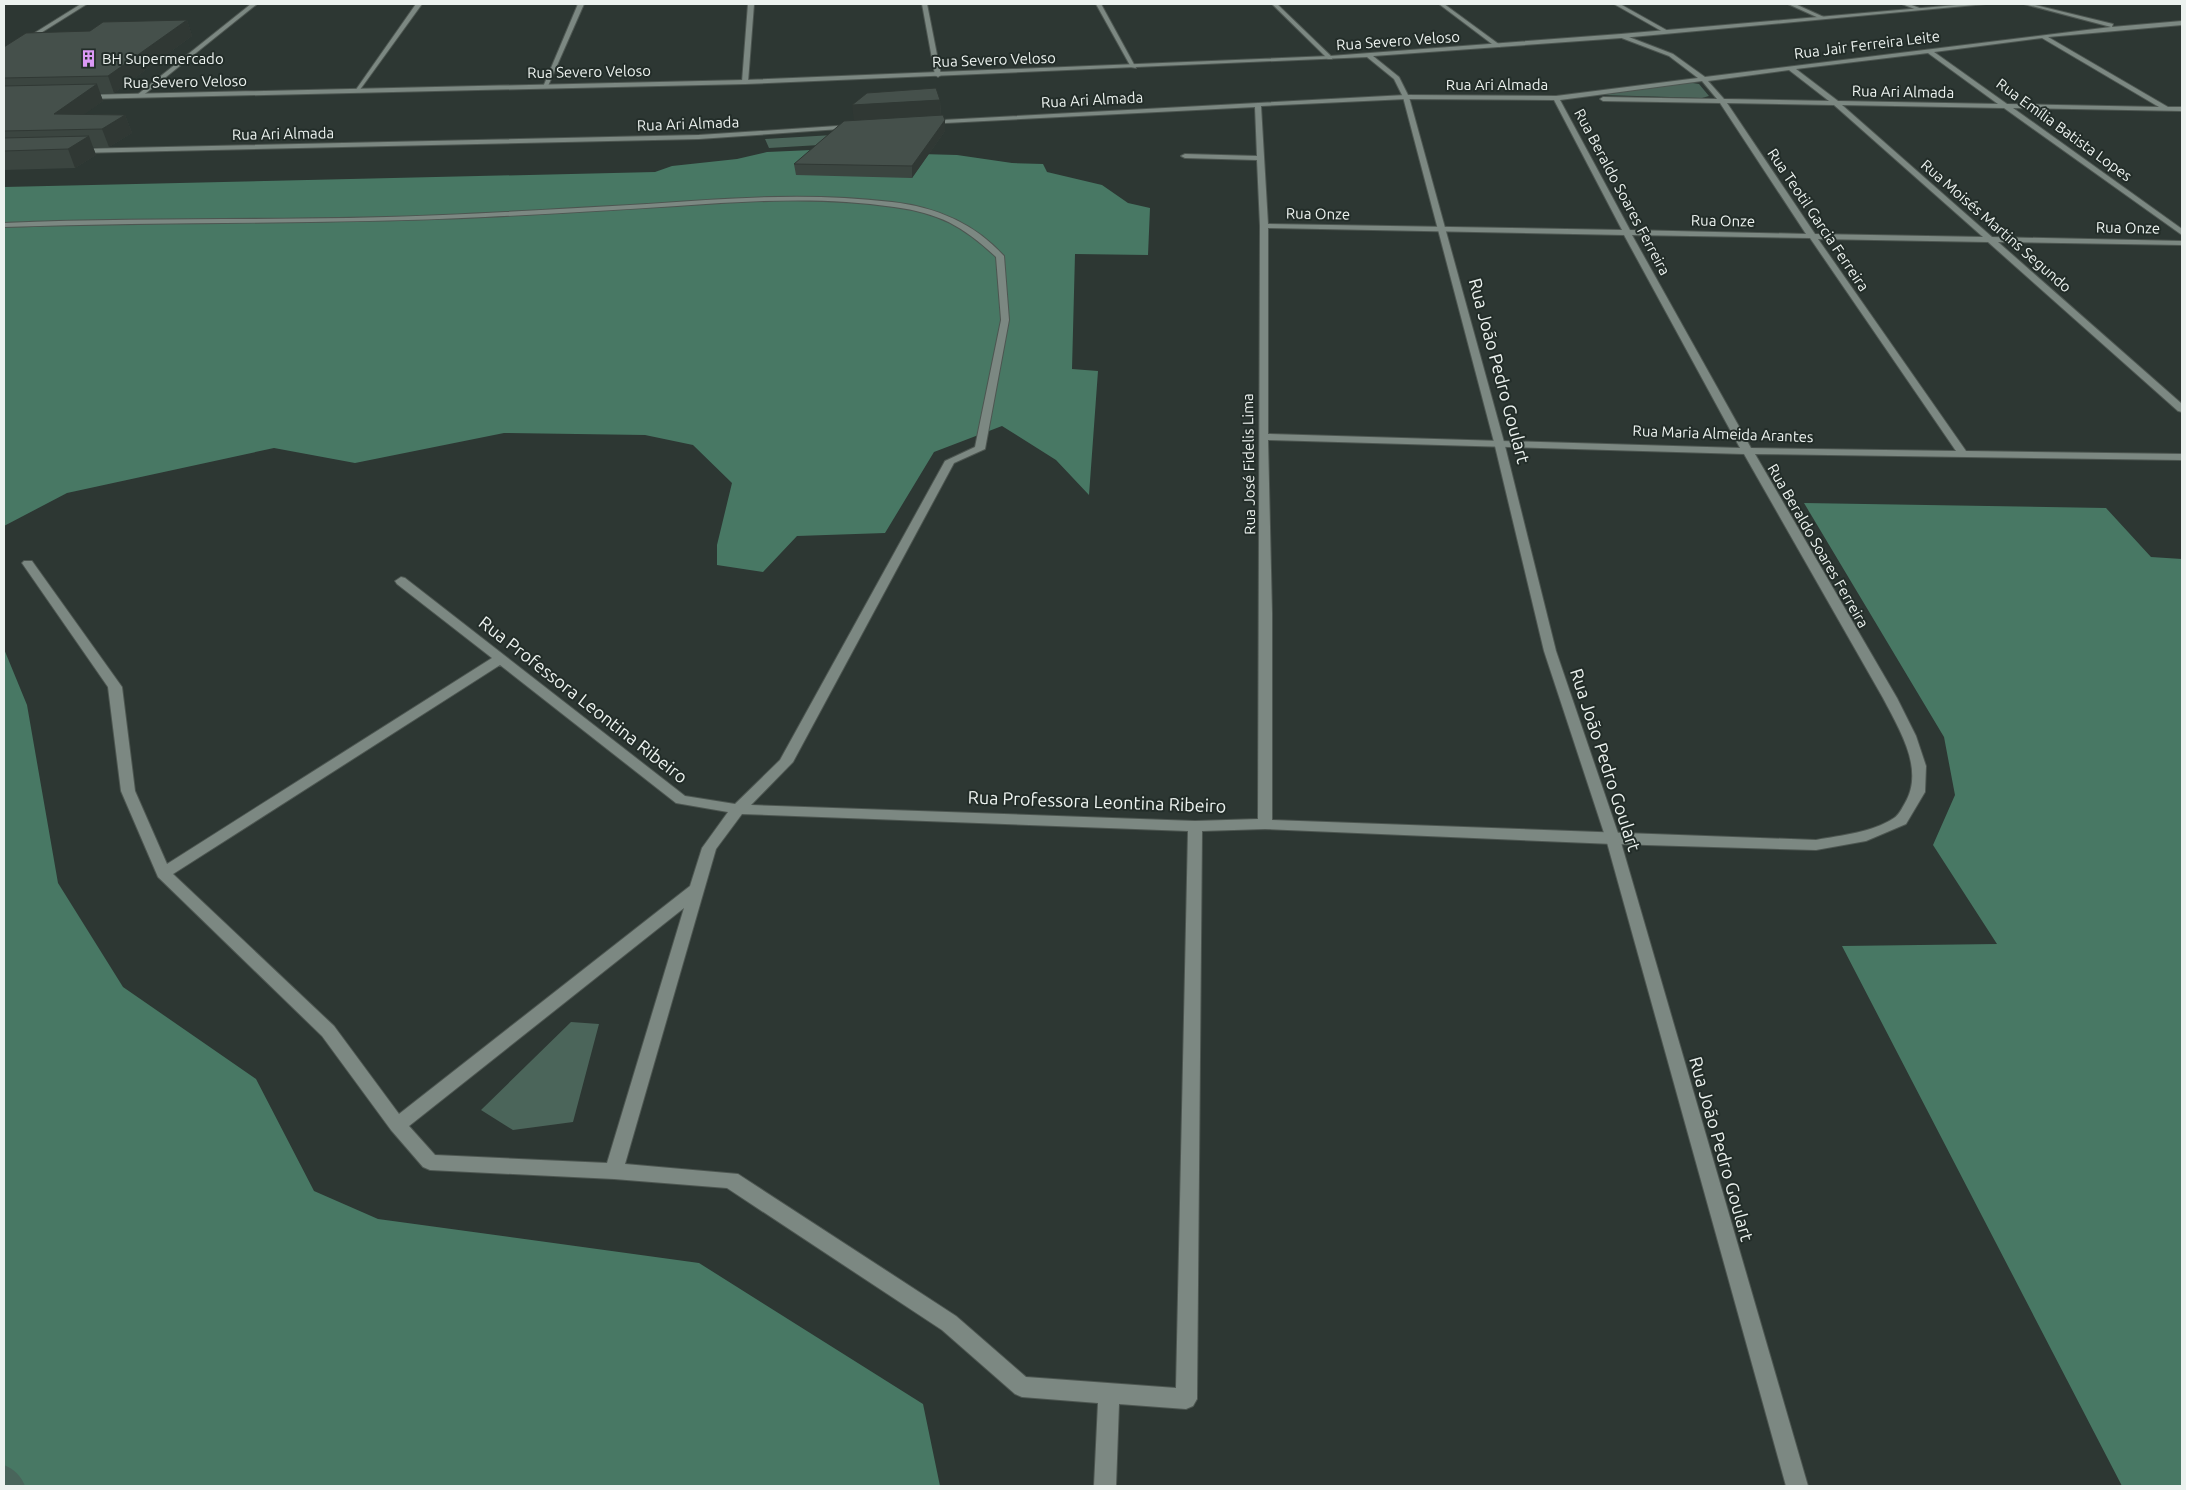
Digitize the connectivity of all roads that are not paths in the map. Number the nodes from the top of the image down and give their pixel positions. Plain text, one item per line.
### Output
1 (84, 4) edge
2 (254, 4) edge
3 (419, 4) edge
4 (581, 4) edge
5 (751, 4) edge
6 (924, 4) edge
7 (1098, 4) edge
8 (1274, 4) edge
9 (1441, 4) edge
10 (1617, 4) edge
11 (1791, 4) edge
12 (1905, 4) edge
13 (1983, 4) edge
14 (2026, 4) edge
15 (1919, 9) junction
16 (1823, 18) junction
17 (2182, 23) edge
18 (2162, 24) junction
19 (2119, 27) junction
20 (2176, 30) dead end
21 (1667, 32) junction
22 (1621, 36) junction
23 (2042, 36) junction
24 (1498, 46) junction
25 (1928, 50) junction
26 (4, 54) edge
27 (1369, 56) junction
28 (1330, 58) junction
29 (1134, 67) junction
30 (1790, 68) junction
31 (938, 75) junction
32 (1703, 78) junction
33 (745, 82) junction
34 (545, 86) junction
35 (357, 90) junction
36 (139, 96) junction
37 (81, 97) edge
38 (1406, 97) junction
39 (1556, 98) junction
40 (1722, 101) junction
41 (1836, 103) junction
42 (1258, 104) junction
43 (2007, 106) junction
44 (2168, 109) junction
45 (2182, 109) edge
46 (2182, 117) edge
47 (916, 123) edge
48 (857, 127) edge
49 (73, 151) edge
50 (1185, 156) dead end
51 (1261, 158) junction
52 (4, 225) edge
53 (1264, 226) junction
54 (1442, 230) junction
55 (1626, 233) junction
56 (2182, 233) edge
57 (1812, 236) junction
58 (1990, 240) junction
59 (2182, 243) edge
60 (2182, 409) edge
61 (1263, 437) junction
62 (1499, 442) junction
63 (1746, 451) junction
64 (1963, 454) junction
65 (2182, 457) edge
66 (28, 563) dead end
67 (401, 581) dead end
68 (500, 659) junction
69 (738, 809) junction
70 (1265, 824) junction
71 (1195, 826) junction
72 (1866, 836) joint
73 (1612, 839) junction
74 (163, 873) junction
75 (697, 889) junction
76 (397, 1125) junction
77 (614, 1170) junction
78 (1109, 1394) junction
79 (1105, 1486) edge
80 (1798, 1486) edge

1 - 26 street
2 - 36 street
3 - 35 street
4 - 34 street
5 - 33 street
6 - 31 street
7 - 29 street
8 - 28 street
9 - 24 street
10 - 21 street
11 - 16 street
12 - 15 street
13 - 15 street, Rua Severo Veloso
14 - 19 street
15 - 16 street, Rua Severo Veloso
16 - 21 street, Rua Severo Veloso
17 - 18 street, Rua Jair Ferreira Leite
18 - 19 street, Rua Jair Ferreira Leite
18 - 20 street
19 - 23 street, Rua Jair Ferreira Leite
21 - 22 street, Rua Severo Veloso
22 - 24 street, Rua Severo Veloso
22 - 32 street, Rua Teotil Garcia Ferreira
23 - 25 street, Rua Jair Ferreira Leite
23 - 44 street
24 - 27 street, Rua Severo Veloso
25 - 30 street, Rua Jair Ferreira Leite
25 - 43 street, Rua Emília Batista Lopes
27 - 28 street, Rua Severo Veloso
27 - 38 street, Rua João Pedro Goulart
28 - 29 street, Rua Severo Veloso
29 - 31 street, Rua Severo Veloso
30 - 32 street, Rua Jair Ferreira Leite
30 - 41 street, Rua Moisés Martins Segundo
31 - 33 street, Rua Severo Veloso
32 - 39 street, Rua Jair Ferreira Leite
32 - 40 street, Rua Teotil Garcia Ferreira
33 - 34 street, Rua Severo Veloso
34 - 35 street, Rua Severo Veloso
35 - 36 street, Rua Severo Veloso
36 - 37 street, Rua Severo Veloso
38 - 39 street, Rua Ari Almada
38 - 42 street, Rua Ari Almada
38 - 54 street, Rua João Pedro Goulart
39 - 40 street, Rua Ari Almada
39 - 55 street, Rua Beraldo Soares Ferreira
40 - 41 street, Rua Ari Almada
40 - 57 street, Rua Teotil Garcia Ferreira
41 - 43 street, Rua Ari Almada
41 - 58 street, Rua Moisés Martins Segundo
42 - 47 street, Rua Ari Almada
42 - 51 street, Rua José Fidelis Lima
43 - 44 street, Rua Ari Almada
43 - 56 street, Rua Emília Batista Lopes
44 - 45 street, Rua Ari Almada
44 - 46 street
48 - 49 street, Rua Ari Almada
50 - 51 street
51 - 53 street, Rua José Fidelis Lima
52 - 69 street
53 - 54 street, Rua Onze
53 - 61 street, Rua José Fidelis Lima
54 - 55 street, Rua Onze
54 - 62 street, Rua João Pedro Goulart
55 - 57 street, Rua Onze
55 - 63 street, Rua Beraldo Soares Ferreira
57 - 58 street, Rua Onze
57 - 64 street, Rua Teotil Garcia Ferreira
58 - 59 street, Rua Onze
58 - 60 street, Rua Moisés Martins Segundo
61 - 62 street, Rua Maria Almeida Arantes
61 - 70 street, Rua José Fidelis Lima
62 - 63 street, Rua Maria Almeida Arantes
62 - 73 street, Rua João Pedro Goulart
63 - 64 street, Rua Maria Almeida Arantes
63 - 72 street, Rua Beraldo Soares Ferreira
64 - 65 street, Rua Maria Almeida Arantes
66 - 74 street
67 - 68 street, Rua Professora Leontina Ribeiro
68 - 69 street, Rua Professora Leontina Ribeiro
68 - 74 street
69 - 71 street, Rua Professora Leontina Ribeiro
69 - 75 street
70 - 71 street, Rua Professora Leontina Ribeiro
70 - 73 street, Rua Professora Leontina Ribeiro
71 - 78 street
72 - 73 street, Rua Professora Leontina Ribeiro
73 - 80 street, Rua João Pedro Goulart
74 - 76 street
75 - 76 street
75 - 77 street
76 - 77 street
77 - 78 street
78 - 79 street

